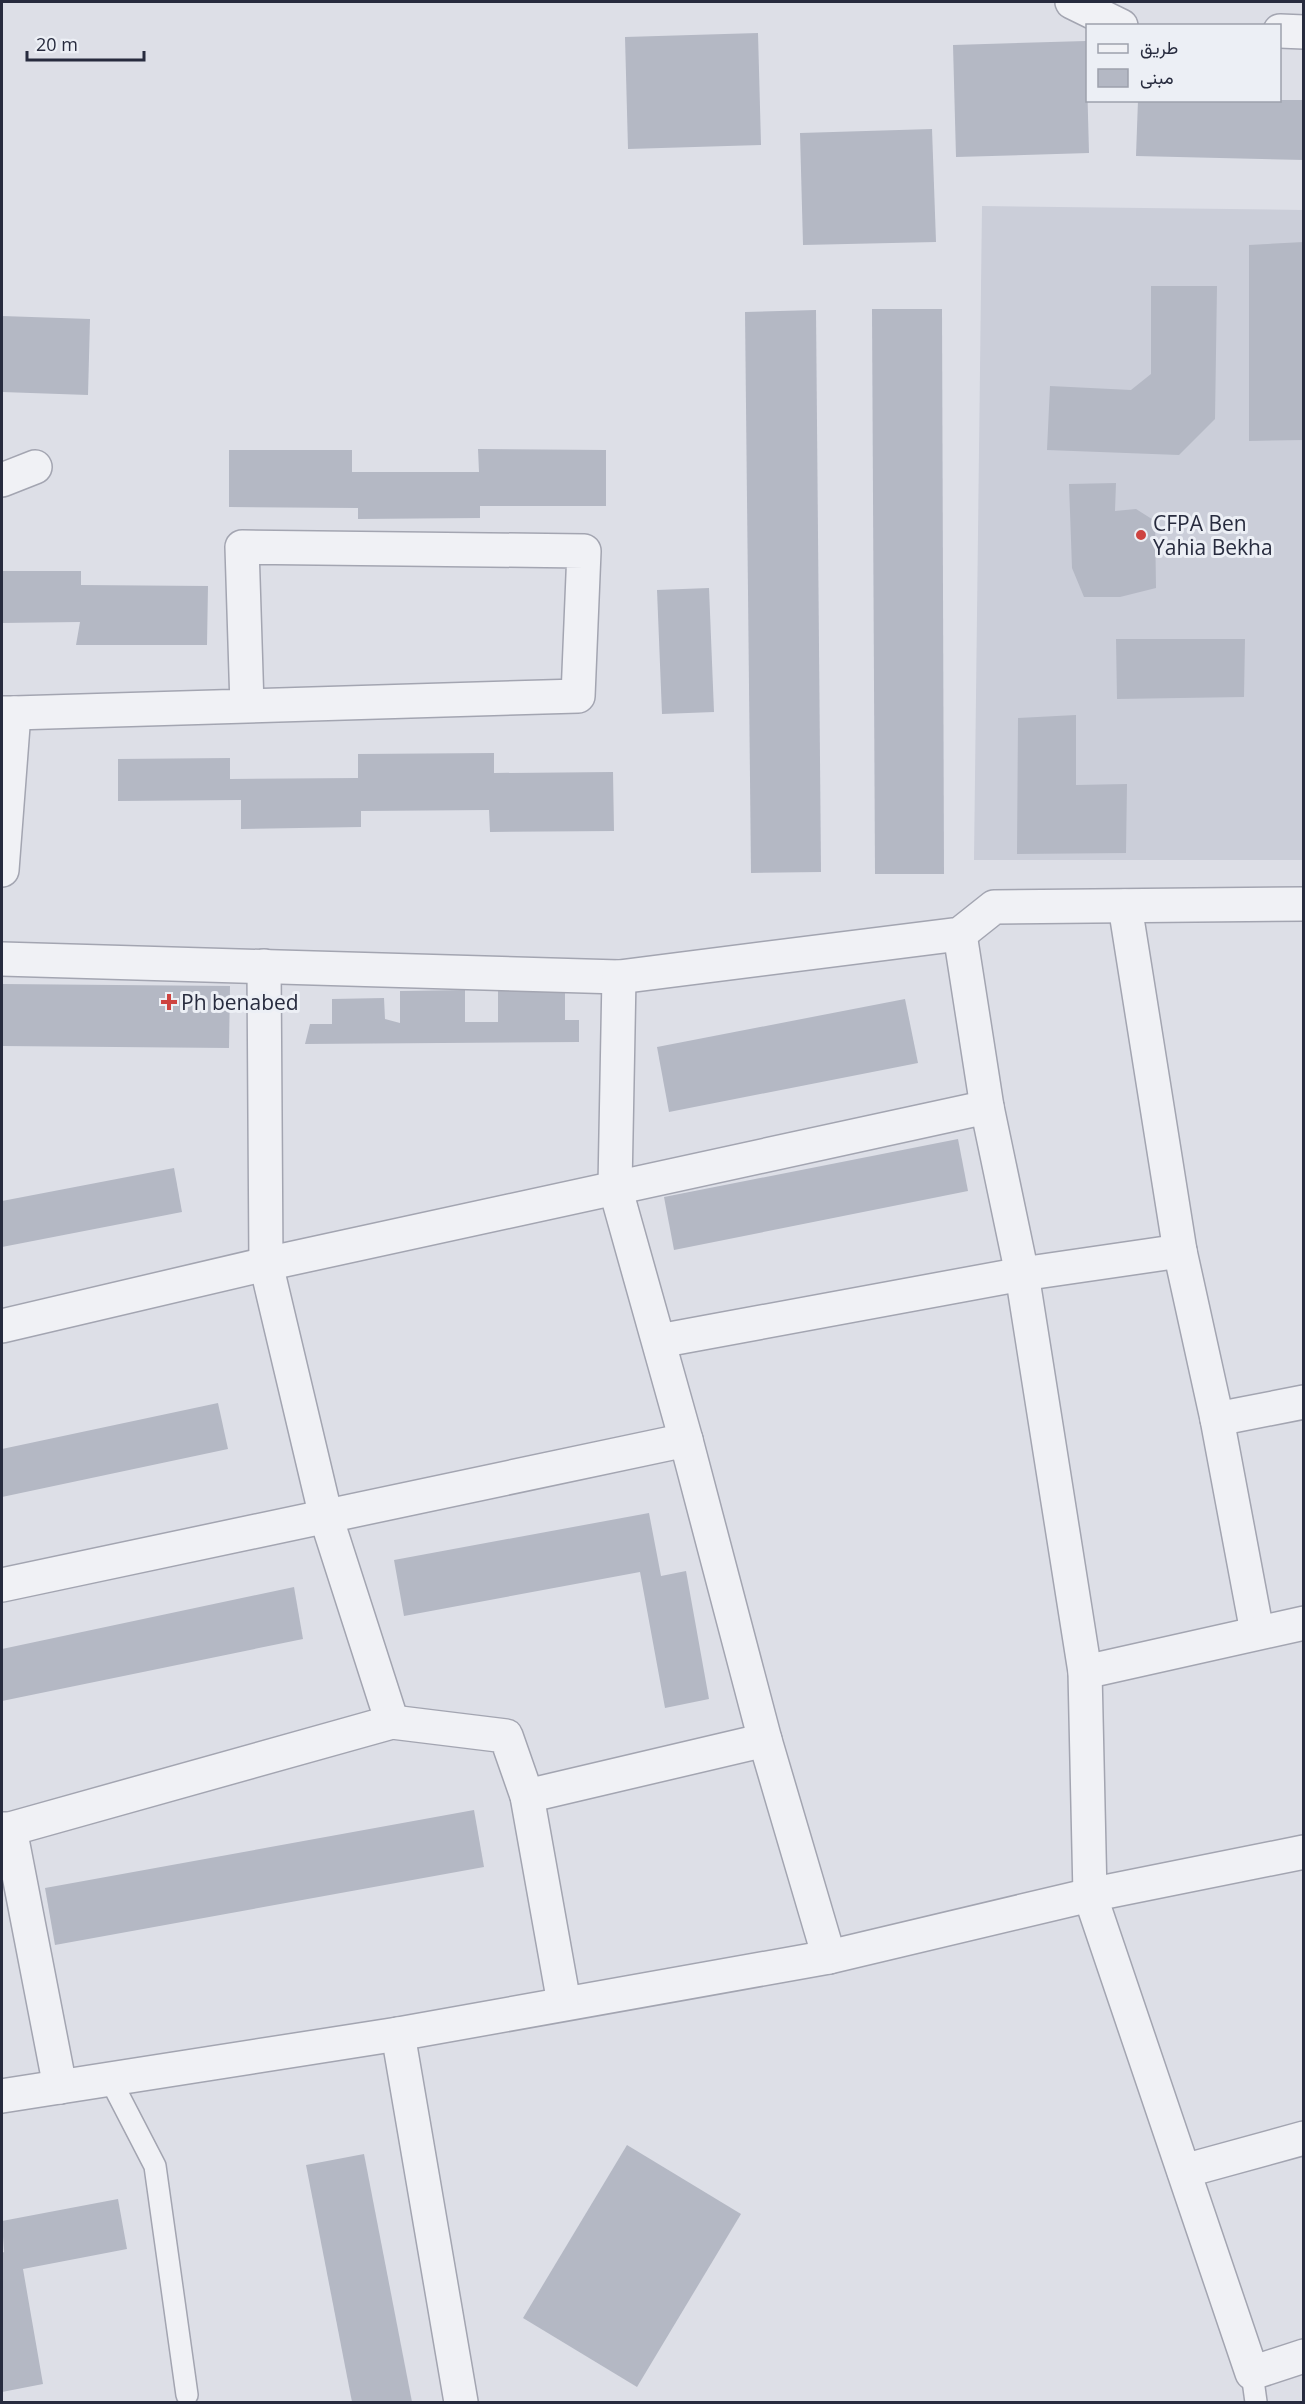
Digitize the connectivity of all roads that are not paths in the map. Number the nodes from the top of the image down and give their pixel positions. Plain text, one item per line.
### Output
1 (1072, 2) edge
2 (1117, 24) edge
3 (1281, 32) edge
4 (1304, 32) edge
5 (35, 467) dead end
6 (2, 480) edge
7 (247, 706) junction
8 (8, 713) edge
9 (2, 870) edge
10 (1304, 904) edge
11 (1125, 906) junction
12 (960, 934) junction
13 (2, 959) edge
14 (264, 966) junction
15 (619, 977) junction
16 (987, 1107) junction
17 (615, 1187) junction
18 (1180, 1251) junction
19 (266, 1264) junction
20 (1022, 1275) junction
21 (2, 1326) edge
22 (659, 1341) junction
23 (1304, 1402) edge
24 (1217, 1419) junction
25 (686, 1440) junction
26 (326, 1517) junction
27 (2, 1585) edge
28 (1304, 1623) edge
29 (1257, 1632) junction
30 (1084, 1672) junction
31 (392, 1722) junction
32 (765, 1740) junction
33 (527, 1796) junction
34 (6, 1829) edge
35 (1304, 1852) edge
36 (1090, 1895) junction
37 (829, 1957) junction
38 (564, 2003) junction
39 (398, 2034) junction
40 (110, 2079) junction
41 (60, 2087) junction
42 (2, 2096) edge
43 (1304, 2138) edge
44 (1184, 2171) junction
45 (1304, 2356) edge
46 (1254, 2388) edge
47 (187, 2395) dead end
48 (461, 2403) edge

1 - 2 street
3 - 4 street
5 - 6 street
7 - 7 street
7 - 8 street
8 - 9 street
10 - 11 street
11 - 12 street
11 - 18 street
12 - 15 street
12 - 16 street
13 - 14 street
14 - 15 street
14 - 19 street
15 - 17 street
16 - 17 street
16 - 20 street
17 - 19 street
17 - 22 street
18 - 20 street
18 - 24 street
19 - 21 street
19 - 26 street
20 - 22 street
20 - 30 street
22 - 25 street
23 - 24 street
24 - 29 street
25 - 26 street
25 - 32 street
26 - 27 street
26 - 31 street
28 - 29 street
29 - 30 street
30 - 36 street
31 - 33 street
31 - 34 street
32 - 33 street
32 - 37 street
33 - 38 street
34 - 41 street
35 - 36 street
36 - 37 street
36 - 44 street
37 - 38 street
38 - 39 street
39 - 40 street
39 - 48 street
40 - 41 street
40 - 47 lane
41 - 42 street
43 - 44 street
44 - 46 street
45 - 46 street

